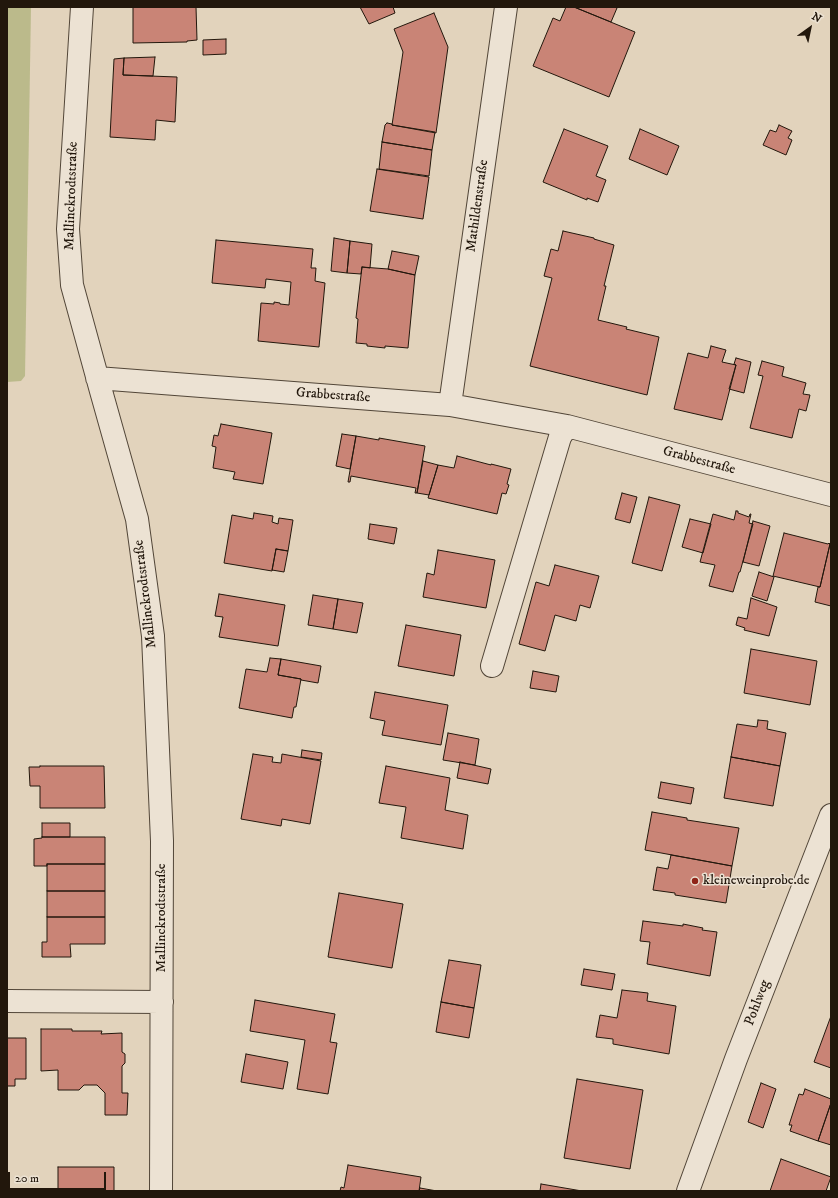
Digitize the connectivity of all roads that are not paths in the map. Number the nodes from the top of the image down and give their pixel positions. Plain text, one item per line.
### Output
1 (82, 7) edge
2 (506, 7) edge
3 (97, 378) junction
4 (450, 405) junction
5 (567, 426) junction
6 (831, 496) edge
7 (492, 666) dead end
8 (831, 815) edge
9 (7, 1001) edge
10 (162, 1002) junction
11 (161, 1191) edge
12 (688, 1191) edge

1 - 3 street, Mallinckrodtstraße
2 - 4 street, Mathildenstraße
3 - 4 street, Grabbestraße
3 - 10 street, Mallinckrodtstraße
4 - 5 street, Grabbestraße
5 - 6 street, Grabbestraße
5 - 7 street
8 - 12 street, Pohlweg
9 - 10 street
10 - 11 street, Mallinckrodtstraße

